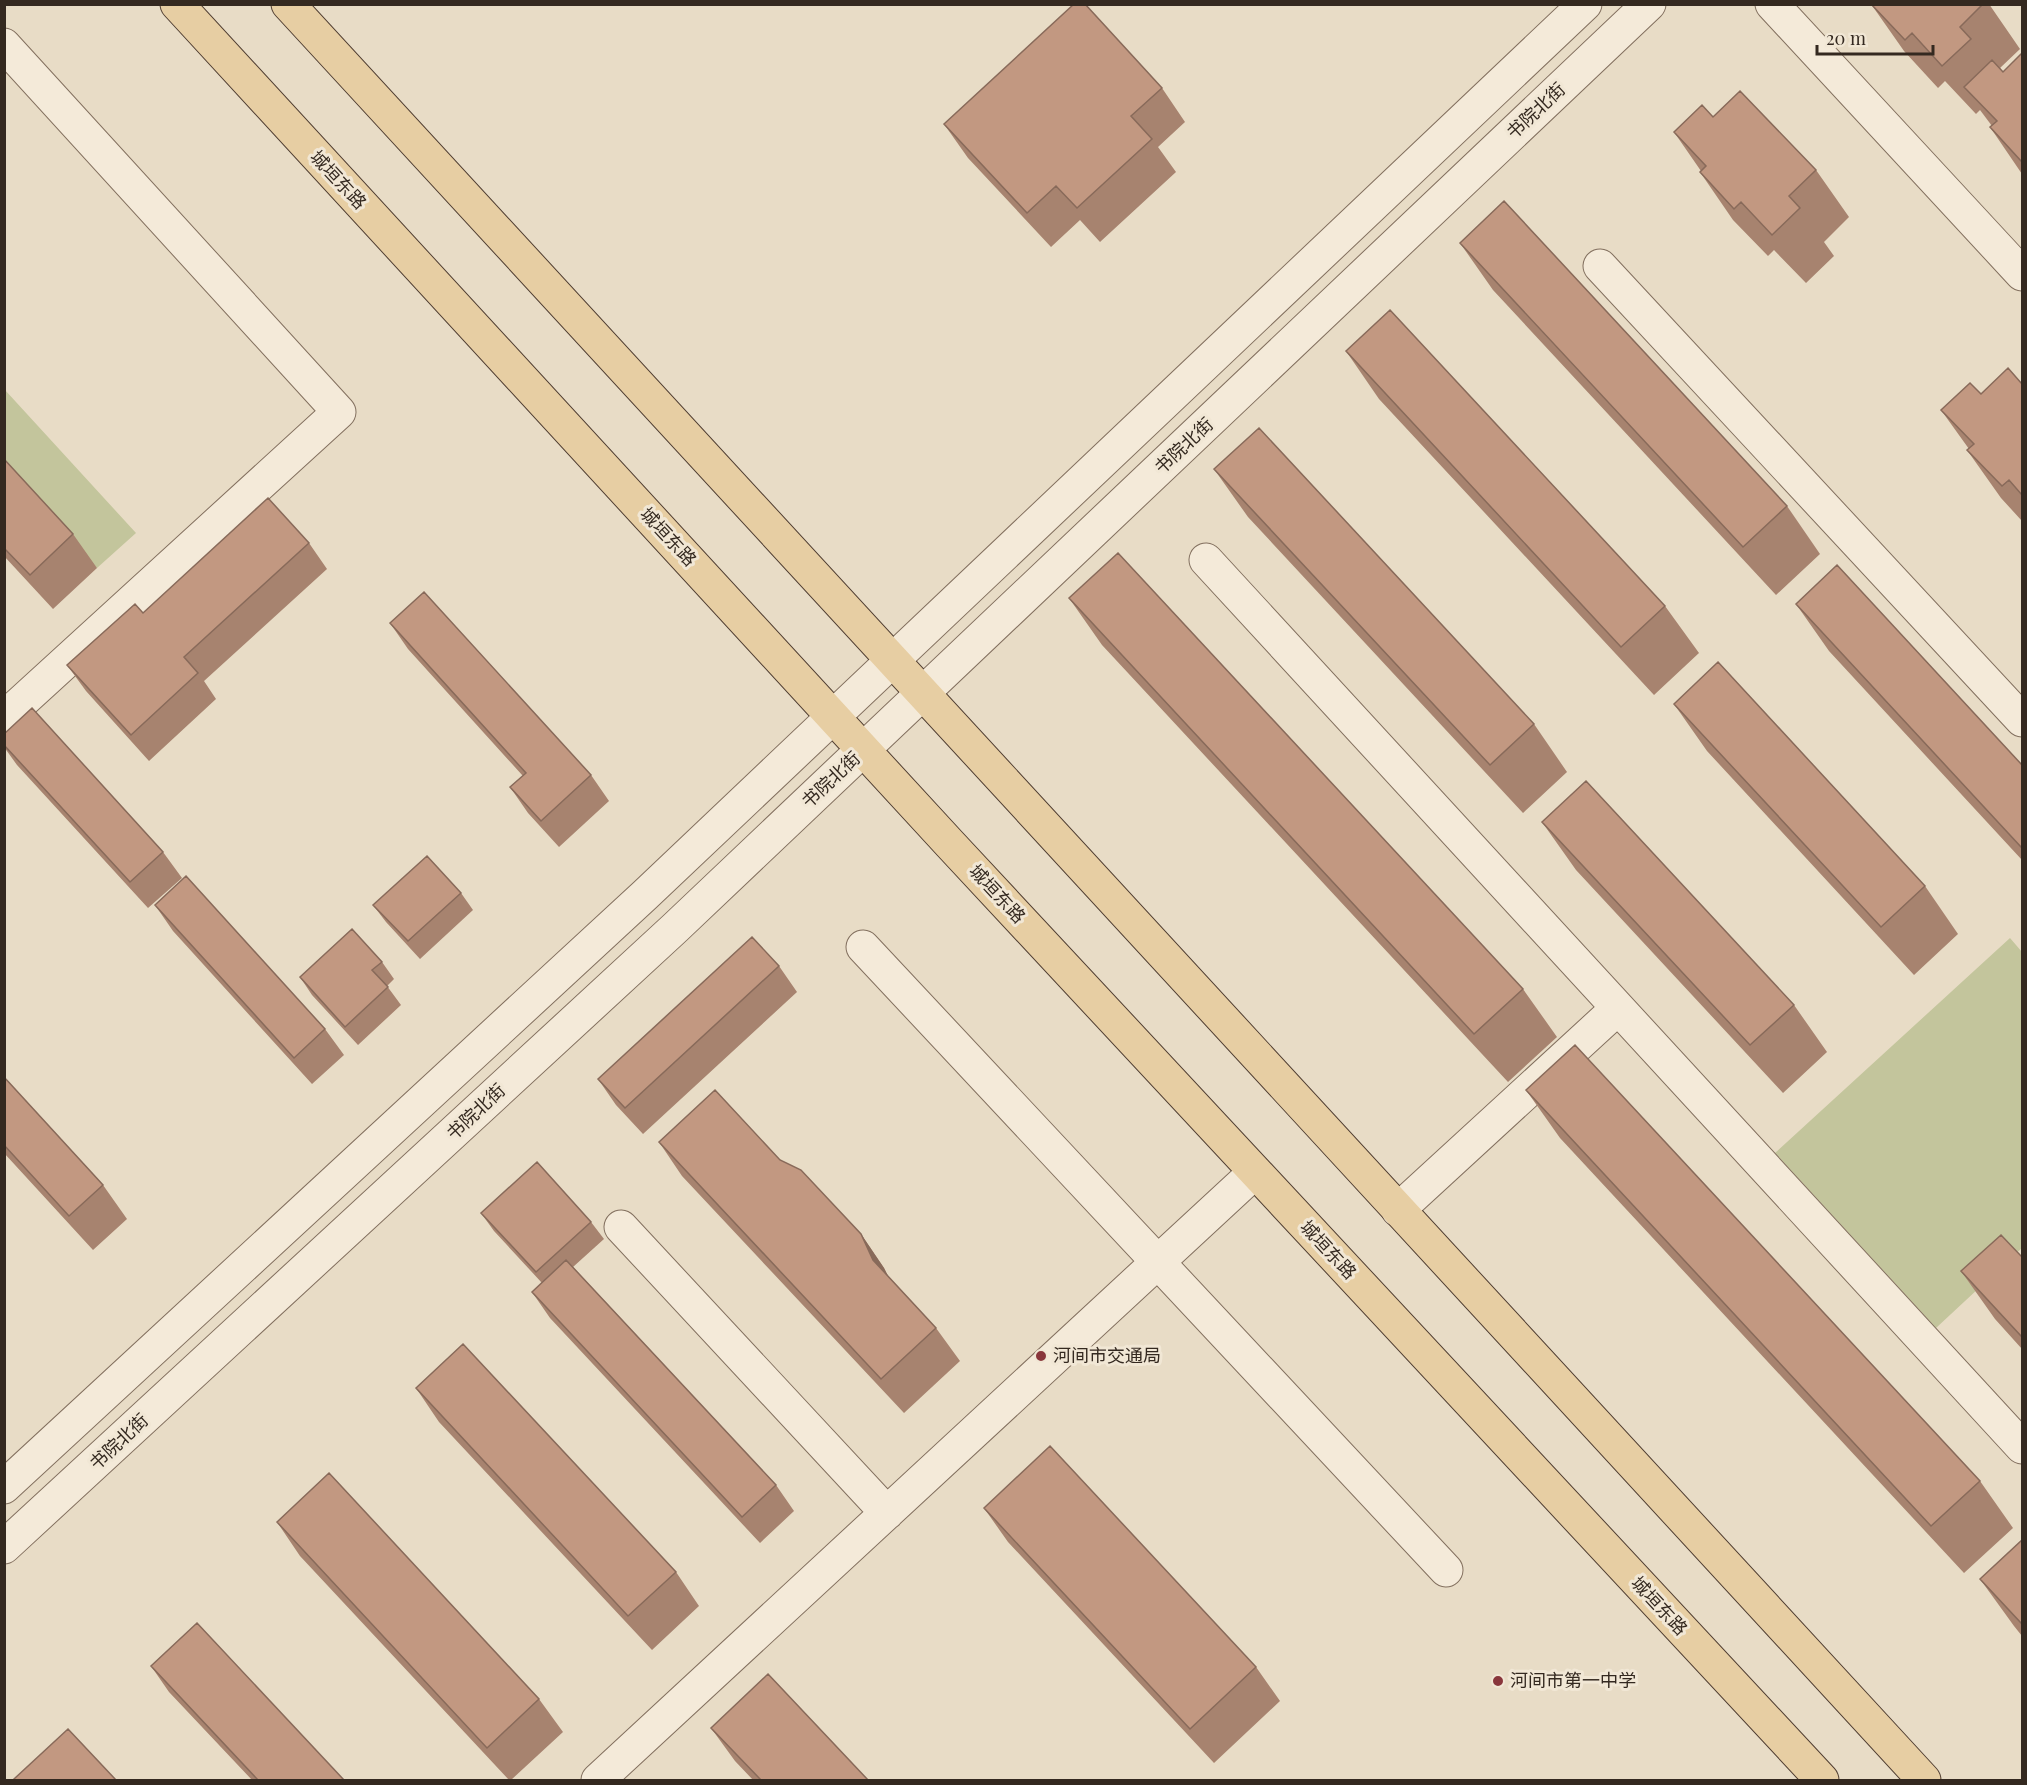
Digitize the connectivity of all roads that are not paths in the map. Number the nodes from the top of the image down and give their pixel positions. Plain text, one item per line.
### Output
1 (177, 4) edge
2 (288, 4) edge
3 (1585, 4) edge
4 (1649, 4) edge
5 (1772, 4) edge
6 (4, 45) edge
7 (1600, 266) dead end
8 (2022, 274) edge
9 (1206, 560) dead end
10 (893, 661) junction
11 (922, 694) junction
12 (833, 717) junction
13 (4, 718) edge
14 (2022, 720) edge
15 (863, 750) junction
16 (863, 947) dead end
17 (1618, 1008) junction
18 (1256, 1172) junction
19 (1398, 1210) junction
20 (621, 1227) dead end
21 (1158, 1262) junction
22 (2022, 1447) edge
23 (4, 1487) edge
24 (887, 1513) junction
25 (4, 1547) edge
26 (1446, 1570) dead end
27 (598, 1780) edge
28 (1822, 1780) edge
29 (1924, 1780) edge

1 - 12 main road, 城垣东路
2 - 10 main road
3 - 10 street
4 - 11 street, 书院北街
5 - 8 street
6 - 13 street
7 - 14 street
9 - 17 street
10 - 11 main road
10 - 12 street
11 - 15 street, 书院北街
11 - 19 main road
12 - 15 main road, 城垣东路
12 - 23 street
15 - 18 main road, 城垣东路
15 - 25 street, 书院北街
16 - 21 street
17 - 19 street
17 - 22 street
18 - 21 street
18 - 28 main road, 城垣东路
19 - 29 main road
20 - 24 street
21 - 24 street
21 - 26 street
24 - 27 street

